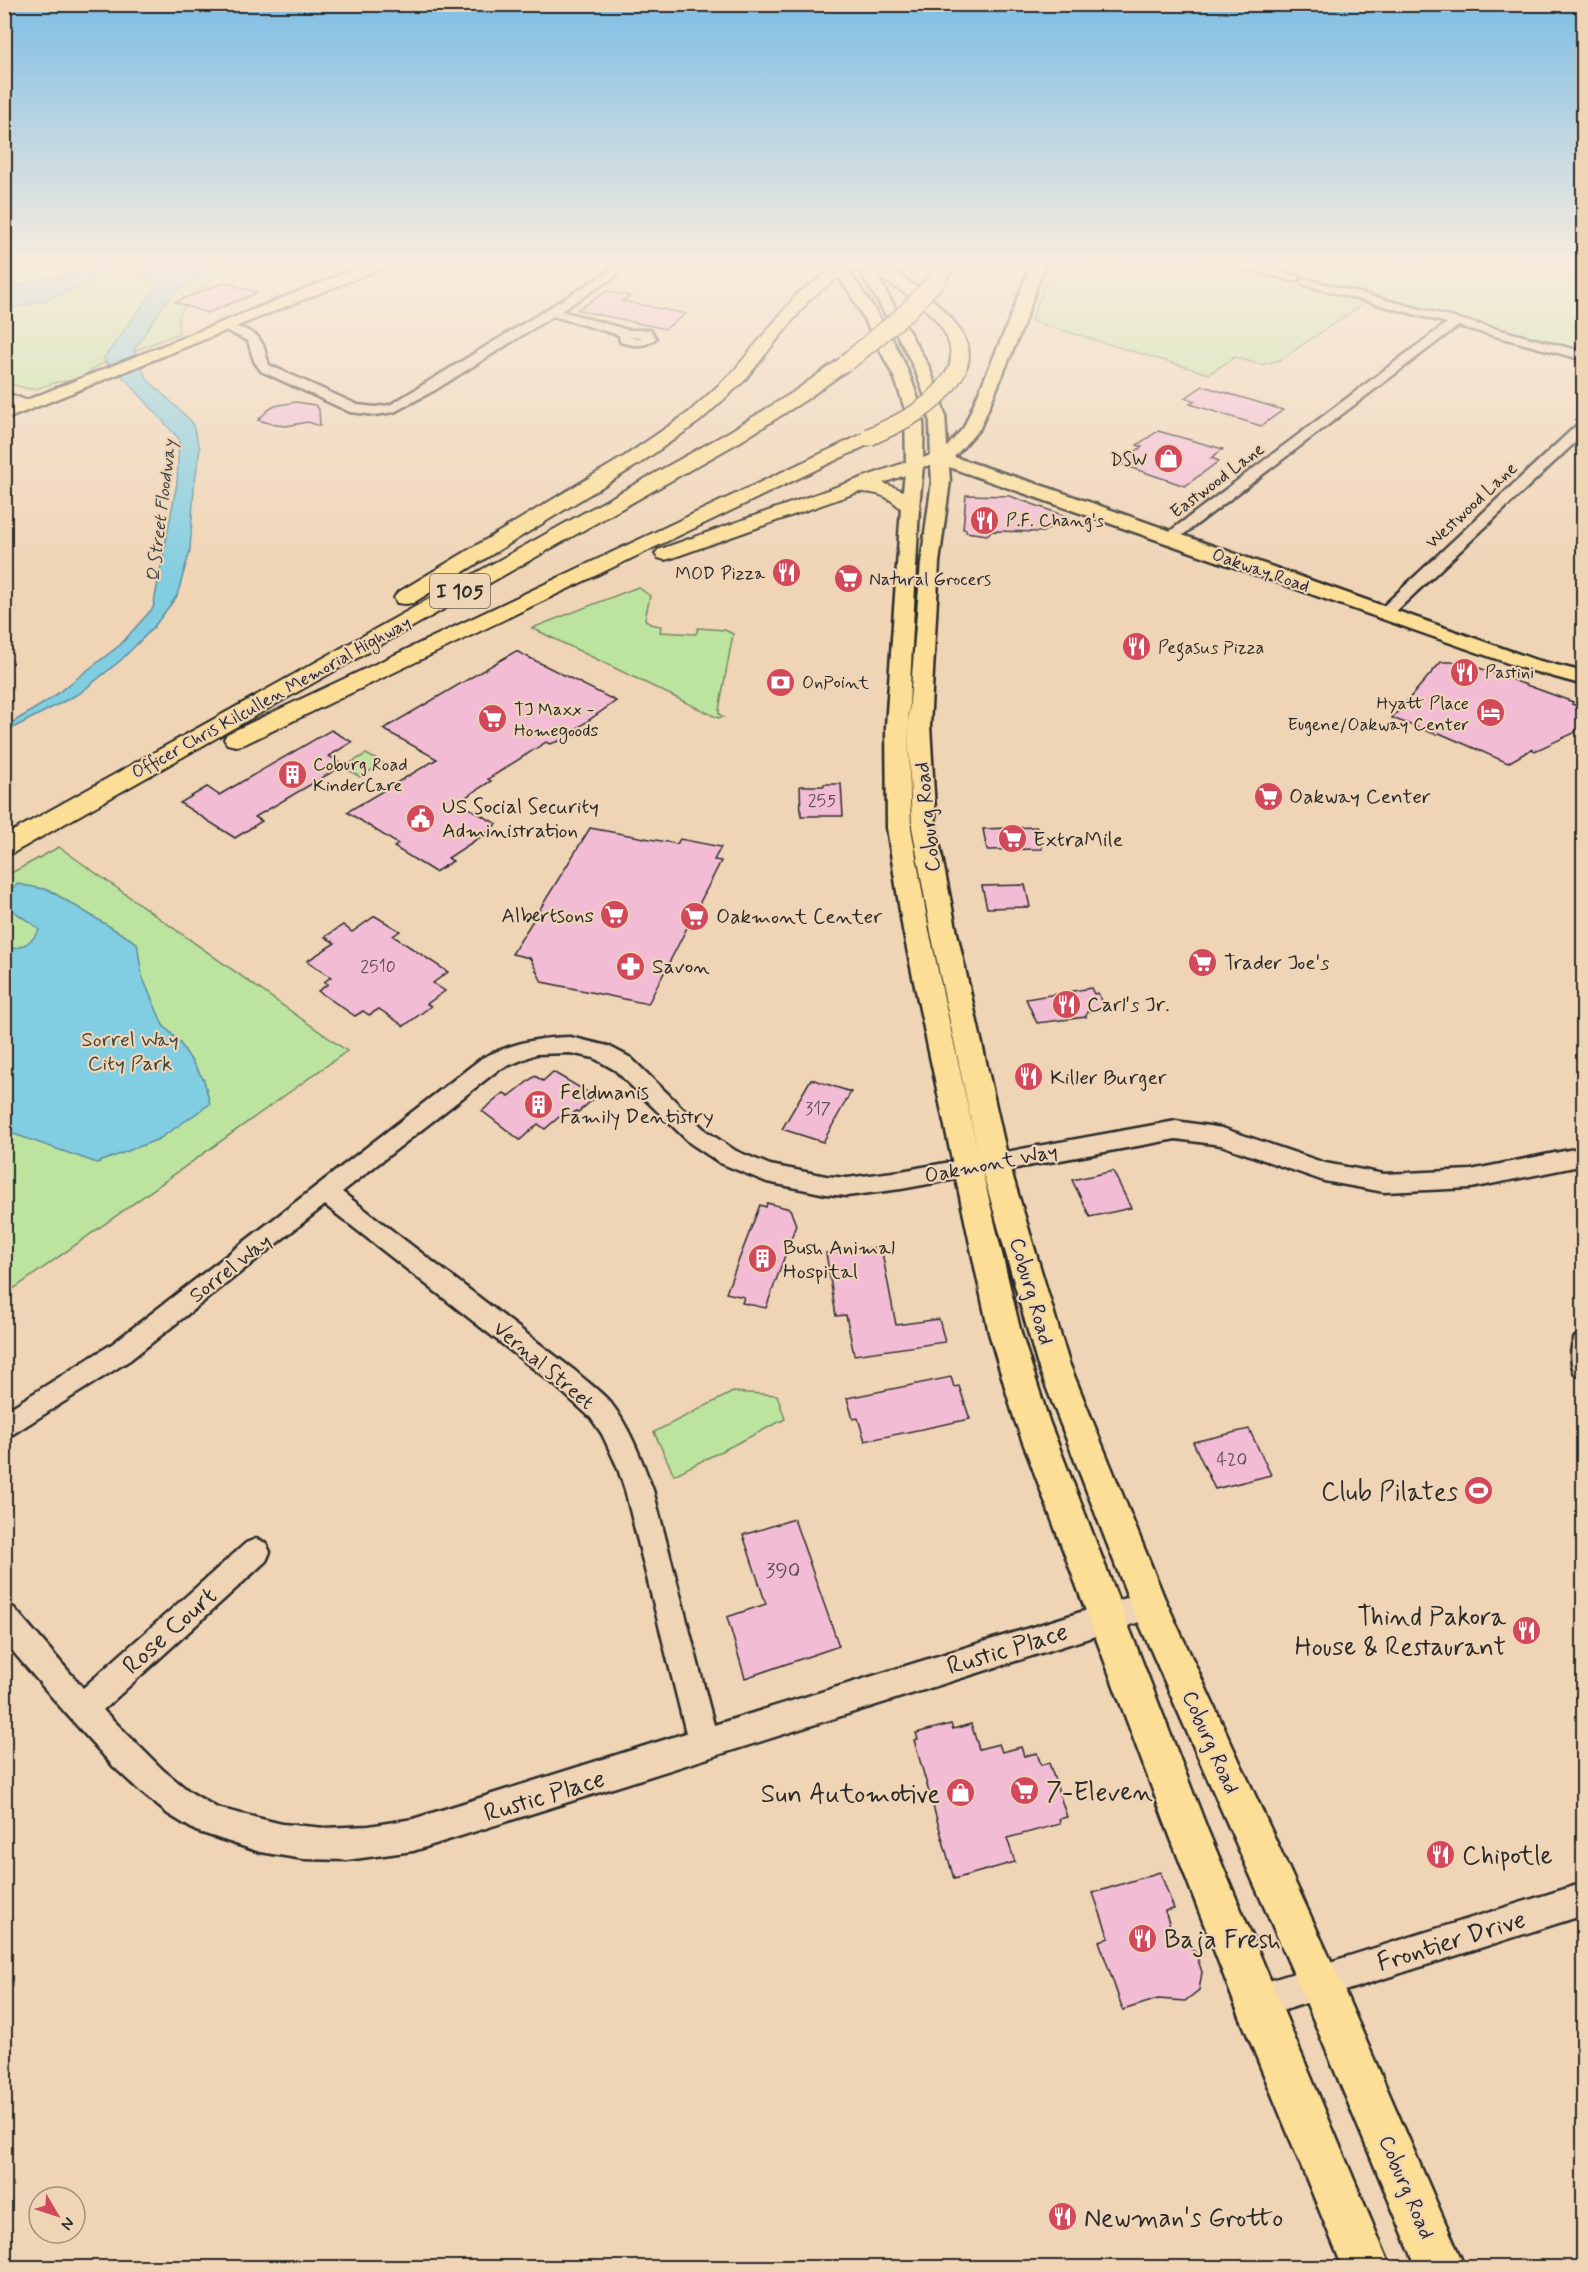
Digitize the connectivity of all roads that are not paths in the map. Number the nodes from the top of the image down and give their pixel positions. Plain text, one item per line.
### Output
1 (117, 370) edge
2 (270, 370) edge
3 (458, 370) edge
4 (743, 370) edge
5 (822, 370) edge
6 (830, 370) edge
7 (898, 370) edge
8 (922, 370) edge
9 (957, 370) edge
10 (997, 370) edge
11 (1394, 370) edge
12 (4, 396) edge
13 (28, 406) junction
14 (4, 415) edge
15 (1584, 426) edge
16 (940, 458) junction
17 (915, 465) junction
18 (855, 486) junction
19 (910, 507) junction
20 (1170, 538) junction
21 (1385, 613) junction
22 (493, 617) junction
23 (1584, 679) edge
24 (246, 695) junction
25 (908, 726) junction
26 (67, 811) junction
27 (4, 829) edge
28 (4, 847) edge
29 (448, 1099) joint
30 (1584, 1156) edge
31 (981, 1166) junction
32 (326, 1193) junction
33 (1584, 1345) edge
34 (1584, 1366) edge
35 (4, 1426) edge
36 (256, 1552) dead end
37 (1149, 1605) junction
38 (1107, 1617) junction
39 (4, 1618) edge
40 (82, 1708) junction
41 (704, 1743) junction
42 (1584, 1899) edge
43 (1320, 1982) junction
44 (1256, 2002) junction
45 (1367, 2268) edge
46 (1441, 2268) edge

1 - 13 main road
2 - 3 street
4 - 24 highway
5 - 24 highway, Officer Chris Kilcullen Memorial Highway / I 105
6 - 26 highway, Officer Chris Kilcullen Memorial Highway / I 105
7 - 17 main road, Coburg Road
8 - 16 main road, Coburg Road
9 - 22 highway, bridge
10 - 16 main road
11 - 20 street, Eastwood Lane
12 - 13 street
13 - 14 main road
15 - 21 street, Westwood Lane
16 - 17 main road
16 - 20 main road, Oakway Road
16 - 25 main road, Coburg Road
17 - 18 highway
17 - 19 main road, Coburg Road
18 - 19 highway
18 - 22 highway
19 - 25 main road, Coburg Road
20 - 21 main road, Oakway Road
21 - 23 main road, Oakway Road
22 - 26 highway
24 - 27 highway, Officer Chris Kilcullen Memorial Highway / I 105
25 - 31 main road, Coburg Road
26 - 28 highway, Officer Chris Kilcullen Memorial Highway / I 105
29 - 31 street, Oakmont Way
29 - 32 street, Sorrel Way
30 - 31 street, Oakmont Way
31 - 37 main road, Coburg Road
31 - 38 main road, Coburg Road
32 - 35 street, Sorrel Way
32 - 41 street, Vernal Street
33 - 34 street
36 - 40 street, Rose Court
37 - 38 street, Rustic Place
37 - 43 main road, Coburg Road
38 - 41 street, Rustic Place
38 - 44 main road, Coburg Road
39 - 40 street, Rustic Place
40 - 41 street, Rustic Place
42 - 43 street, Frontier Drive
43 - 44 street, Frontier Drive
43 - 46 main road, Coburg Road
44 - 45 main road, Coburg Road

